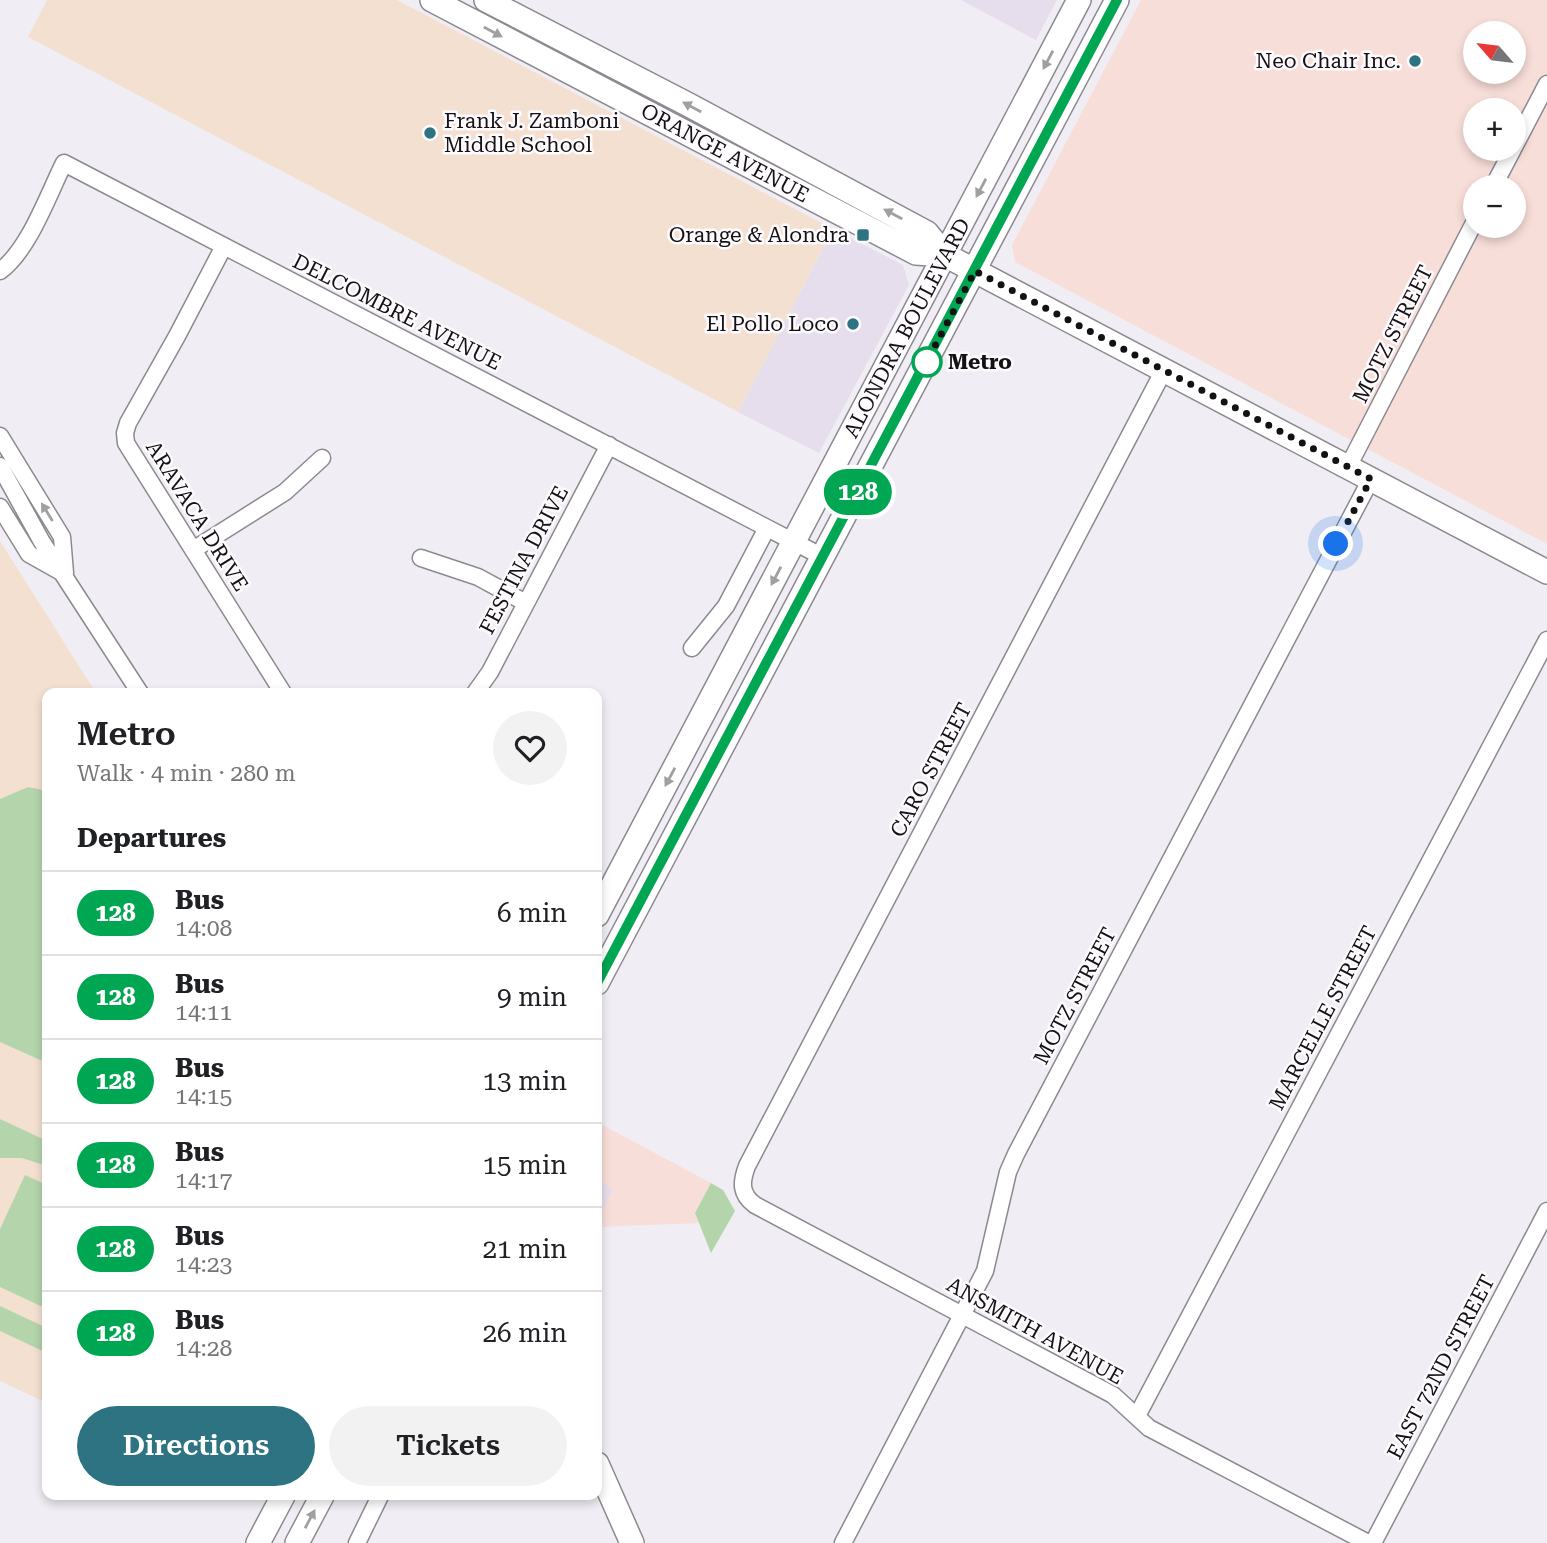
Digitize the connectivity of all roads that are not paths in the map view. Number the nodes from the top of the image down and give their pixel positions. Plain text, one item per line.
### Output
1 (432, 0) edge
2 (486, 0) edge
3 (1079, 0) edge
4 (1117, 0) edge
5 (1547, 84) edge
6 (1526, 124) edge
7 (1466, 238) edge
8 (224, 246) junction
9 (946, 256) junction
10 (0, 271) edge
11 (975, 271) junction
12 (1164, 370) junction
13 (0, 436) edge
14 (608, 445) junction
15 (322, 458) dead end
16 (0, 466) edge
17 (1348, 467) junction
18 (1371, 479) junction
19 (0, 507) edge
20 (767, 528) junction
21 (794, 542) junction
22 (193, 550) junction
23 (823, 556) junction
24 (421, 558) dead end
25 (1547, 572) edge
26 (66, 576) junction
27 (526, 603) junction
28 (1547, 640) edge
29 (692, 648) dead end
30 (137, 688) edge
31 (280, 688) edge
32 (478, 688) edge
33 (602, 906) edge
34 (602, 927) edge
35 (621, 937) junction
36 (602, 973) edge
37 (743, 1191) joint
38 (1547, 1211) edge
39 (963, 1315) junction
40 (1137, 1416) junction
41 (602, 1475) edge
42 (281, 1500) edge
43 (320, 1500) edge
44 (378, 1500) edge
45 (1340, 1537) edge
46 (258, 1543) edge
47 (297, 1543) edge
48 (358, 1543) edge
49 (632, 1543) edge
50 (843, 1543) edge
51 (1370, 1543) edge

1 -> 9 main road, ORANGE AVENUE
9 -> 2 main road, ORANGE AVENUE
3 -> 9 main road, ALONDRA BOULEVARD
4 - 11 main road, ALONDRA BOULEVARD
5 - 6 street
7 - 17 street, MOTZ STREET
8 - 10 street, DELCOMBRE AVENUE
8 - 14 street, DELCOMBRE AVENUE
8 - 22 street, ARAVACA DRIVE
9 - 11 main road, ORANGE AVENUE
9 - 21 main road, ALONDRA BOULEVARD
11 - 12 main road, ORANGE AVENUE
11 - 23 main road, ALONDRA BOULEVARD
12 - 17 main road, ORANGE AVENUE
12 - 37 street, CARO STREET
26 -> 13 street
14 - 20 street, DELCOMBRE AVENUE
14 - 27 street, FESTINA DRIVE
15 - 22 street
16 - 26 street
17 - 18 main road, ORANGE AVENUE
18 - 25 main road, ORANGE AVENUE
18 - 39 street, MOTZ STREET
19 - 26 street
20 - 21 street, DELCOMBRE AVENUE
20 - 29 street
21 - 23 street, DELCOMBRE AVENUE
21 -> 33 main road, ALONDRA BOULEVARD
22 - 31 street, ARAVACA DRIVE
23 - 35 main road, ALONDRA BOULEVARD
24 - 27 street
26 - 30 street
27 - 32 street, FESTINA DRIVE
28 - 40 street, MARCELLE STREET
34 - 35 main road
35 - 36 main road, ALONDRA BOULEVARD
37 - 39 street, ANSMITH AVENUE
38 - 51 street, EAST 72ND STREET
39 - 40 street, ANSMITH AVENUE
39 - 50 street, MOTZ STREET
40 - 45 street, ANSMITH AVENUE
41 - 49 main road
42 - 46 main road
47 -> 43 main road
44 - 48 street
45 - 51 street, ANSMITH AVENUE

